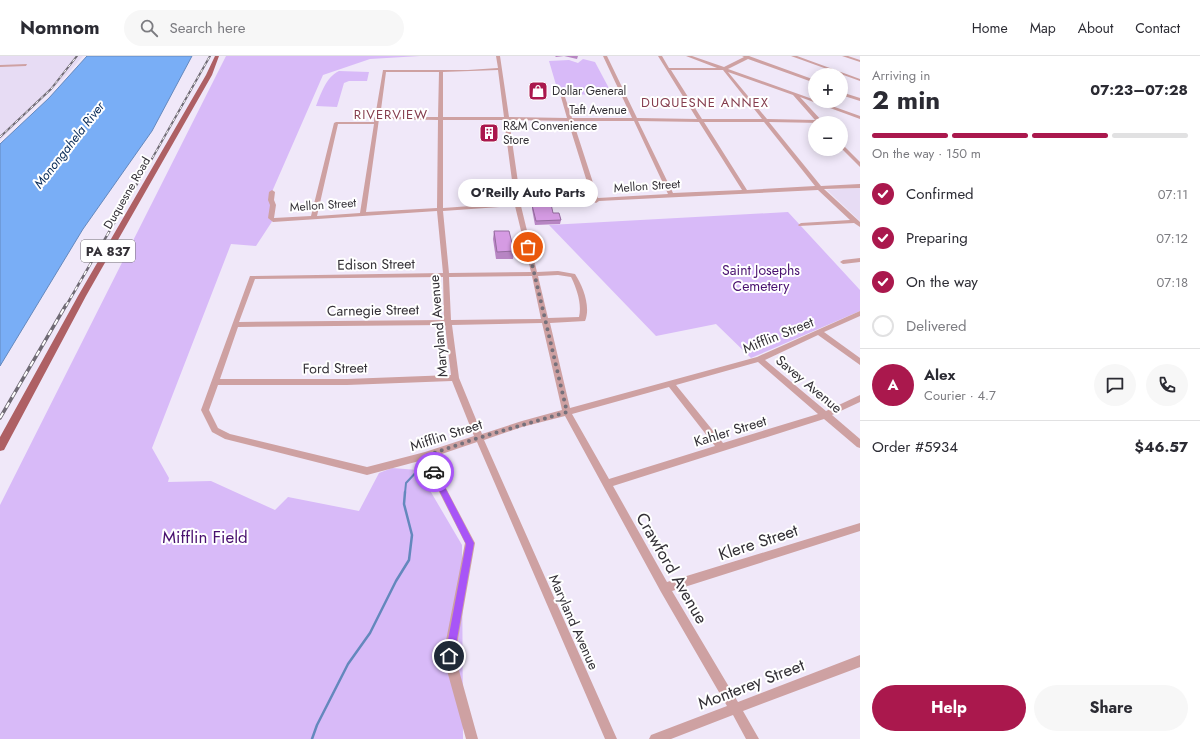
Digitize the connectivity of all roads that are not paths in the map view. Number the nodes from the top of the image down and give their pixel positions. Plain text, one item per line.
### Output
1 (217, 56) edge
2 (498, 56) edge
3 (604, 56) edge
4 (660, 56) edge
5 (688, 56) edge
6 (793, 56) edge
7 (844, 56) edge
8 (746, 57) edge
9 (860, 61) edge
10 (26, 65) dead end
11 (2, 66) edge
12 (724, 68) junction
13 (500, 69) junction
14 (668, 69) junction
15 (0, 71) edge
16 (441, 71) junction
17 (808, 79) edge
18 (860, 80) edge
19 (794, 93) junction
20 (848, 96) edge
21 (563, 97) dead end
22 (808, 98) edge
23 (860, 100) edge
24 (834, 108) edge
25 (815, 116) edge
26 (860, 118) edge
27 (440, 119) junction
28 (506, 119) junction
29 (376, 120) junction
30 (570, 120) junction
31 (635, 120) junction
32 (701, 120) junction
33 (766, 121) junction
34 (808, 122) edge
35 (848, 152) edge
36 (860, 165) edge
37 (860, 186) edge
38 (820, 189) junction
39 (272, 192) dead end
40 (746, 192) junction
41 (671, 195) junction
42 (596, 200) junction
43 (518, 205) junction
44 (440, 209) junction
45 (363, 214) junction
46 (313, 218) junction
47 (858, 223) edge
48 (801, 225) dead end
49 (860, 260) edge
50 (843, 262) dead end
51 (547, 273) joint
52 (446, 274) junction
53 (534, 274) junction
54 (252, 277) joint
55 (860, 313) edge
56 (545, 321) junction
57 (448, 322) junction
58 (236, 325) junction
59 (819, 332) junction
60 (759, 359) junction
61 (860, 362) edge
62 (455, 378) junction
63 (216, 382) junction
64 (670, 383) junction
65 (860, 398) edge
66 (567, 412) junction
67 (825, 415) junction
68 (478, 438) junction
69 (860, 444) edge
70 (0, 447) edge
71 (721, 447) junction
72 (425, 456) junction
73 (606, 484) junction
74 (860, 527) edge
75 (665, 588) junction
76 (860, 661) edge
77 (735, 708) junction
78 (472, 739) edge
79 (611, 739) edge
80 (655, 739) edge
81 (753, 739) edge

1 - 70 main road, Duquesne Road / PA 837
2 - 13 street, Crawford Avenue
3 - 31 street
4 - 14 street
5 - 12 street
6 - 18 street
7 - 9 street
8 - 12 street
8 - 17 street
10 - 11 street
11 - 15 street
12 - 14 street
12 - 19 street
12 - 33 street
13 - 16 street
13 - 28 street, Crawford Avenue
14 - 32 street
16 - 27 street, Maryland Avenue
16 - 29 street
19 - 22 street
19 - 25 street
20 - 23 street
21 - 30 street
24 - 26 street
27 - 28 street, Taft Avenue
27 - 29 street, Taft Avenue
27 - 44 street, Maryland Avenue
28 - 30 street, Taft Avenue
28 - 43 street, Crawford Avenue
29 - 45 street
29 - 46 street, Taft Avenue
30 - 31 street, Taft Avenue
30 - 42 street
31 - 32 street, Taft Avenue
31 - 41 street
32 - 33 street, Taft Avenue
32 - 40 street
33 - 34 street, Taft Avenue
33 - 38 street
35 - 36 street
37 - 38 street, Mellon Street
38 - 40 street, Mellon Street
38 - 47 street
39 - 46 street, Mellon Street
40 - 41 street, Mellon Street
41 - 42 street, Mellon Street
42 - 43 street, Mellon Street
43 - 44 street, Mellon Street
43 - 53 street, Crawford Avenue
44 - 45 street, Mellon Street
44 - 52 street, Maryland Avenue
45 - 46 street, Mellon Street
47 - 48 street
49 - 50 street
51 - 53 street, Edison Street
51 - 56 street, Carnegie Street
52 - 53 street, Edison Street
52 - 54 street, Edison Street
52 - 57 street, Maryland Avenue
53 - 56 street, Crawford Avenue
54 - 58 street, Mifflin Street
55 - 59 street, Mifflin Street
56 - 57 street, Carnegie Street
56 - 66 street, Crawford Avenue
57 - 58 street, Carnegie Street
57 - 62 street, Maryland Avenue
58 - 63 street, Mifflin Street
59 - 60 street, Mifflin Street
59 - 61 street
60 - 64 street, Mifflin Street
60 - 67 street, Savey Avenue
62 - 63 street, Ford Street
62 - 68 street, Maryland Avenue
63 - 72 street, Mifflin Street
64 - 66 street, Mifflin Street
64 - 71 street
65 - 67 street, Kahler Street
66 - 68 street, Mifflin Street
66 - 73 street, Crawford Avenue
67 - 69 street, Savey Avenue
67 - 71 street, Kahler Street
68 - 72 street, Mifflin Street
68 - 79 street, Maryland Avenue
71 - 73 street, Kahler Street
72 - 78 street
73 - 75 street, Crawford Avenue
74 - 75 street, Klere Street
75 - 77 street, Crawford Avenue
76 - 77 street, Monterey Street
77 - 80 street, Monterey Street
77 - 81 street, Crawford Avenue

